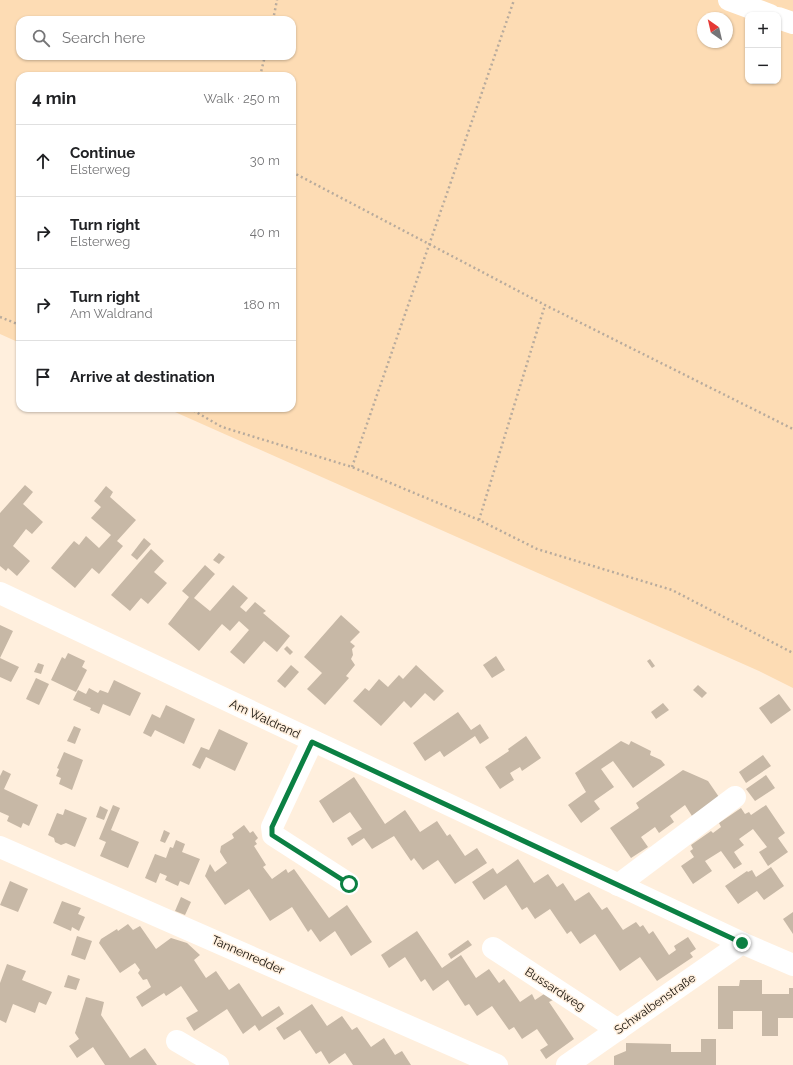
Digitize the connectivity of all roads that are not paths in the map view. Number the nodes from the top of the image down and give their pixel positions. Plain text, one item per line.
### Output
1 (729, 0) edge
2 (762, 12) edge
3 (781, 19) edge
4 (793, 23) edge
5 (0, 593) edge
6 (312, 742) junction
7 (735, 797) dead end
8 (0, 847) edge
9 (349, 884) dead end
10 (618, 884) junction
11 (742, 943) junction
12 (493, 948) dead end
13 (793, 965) edge
14 (618, 1030) junction
15 (177, 1041) dead end
16 (218, 1065) edge
17 (496, 1065) edge
18 (567, 1065) edge

1 - 2 street
3 - 4 street
5 - 6 street, Am Waldrand
6 - 9 street
6 - 10 street, Am Waldrand
7 - 10 street
8 - 17 street, Tannenredder
10 - 11 street, Am Waldrand
11 - 13 street, Am Waldrand
11 - 14 street, Schwalbenstraße
12 - 14 street, Bussardweg
14 - 18 street, Schwalbenstraße
15 - 16 street

